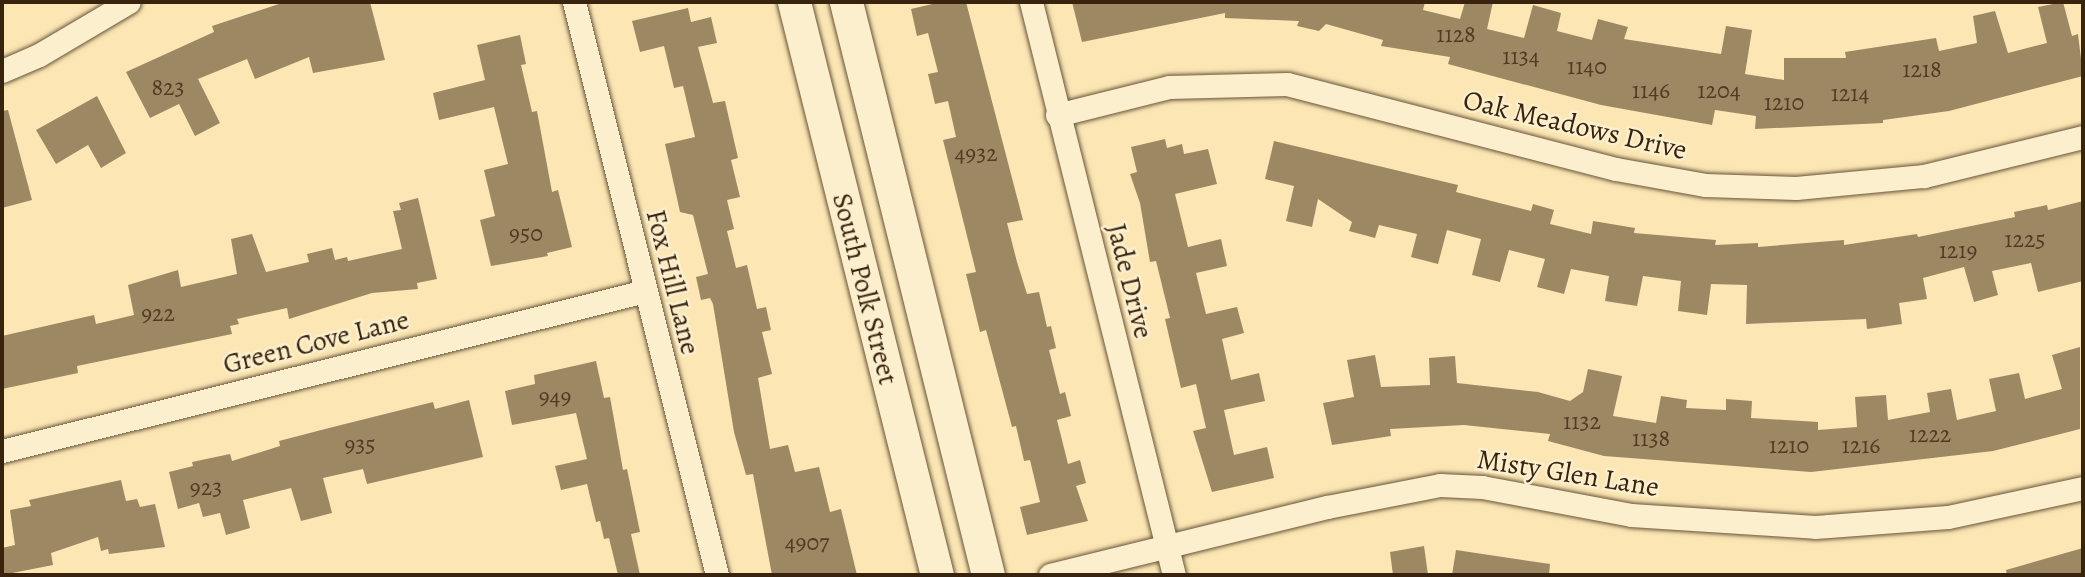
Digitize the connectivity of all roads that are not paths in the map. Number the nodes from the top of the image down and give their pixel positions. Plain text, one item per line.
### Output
1 (129, 2) edge
2 (574, 2) edge
3 (794, 2) edge
4 (846, 2) edge
5 (1031, 2) edge
6 (2, 71) edge
7 (1057, 115) junction
8 (2083, 137) edge
9 (645, 292) junction
10 (2, 451) edge
11 (2083, 488) edge
12 (1166, 546) junction
13 (717, 575) edge
14 (937, 575) edge
15 (988, 575) edge
16 (1050, 575) edge
17 (1174, 575) edge

1 - 6 street
2 - 9 street, Fox Hill Lane
3 - 14 main road, South Polk Street
4 - 15 main road, South Polk Street
5 - 7 street, Jade Drive
7 - 8 street, Oak Meadows Drive
7 - 12 street, Jade Drive
9 - 10 street, Green Cove Lane
9 - 13 street, Fox Hill Lane
11 - 12 street, Misty Glen Lane
12 - 16 street, Misty Glen Lane
12 - 17 street, Jade Drive

